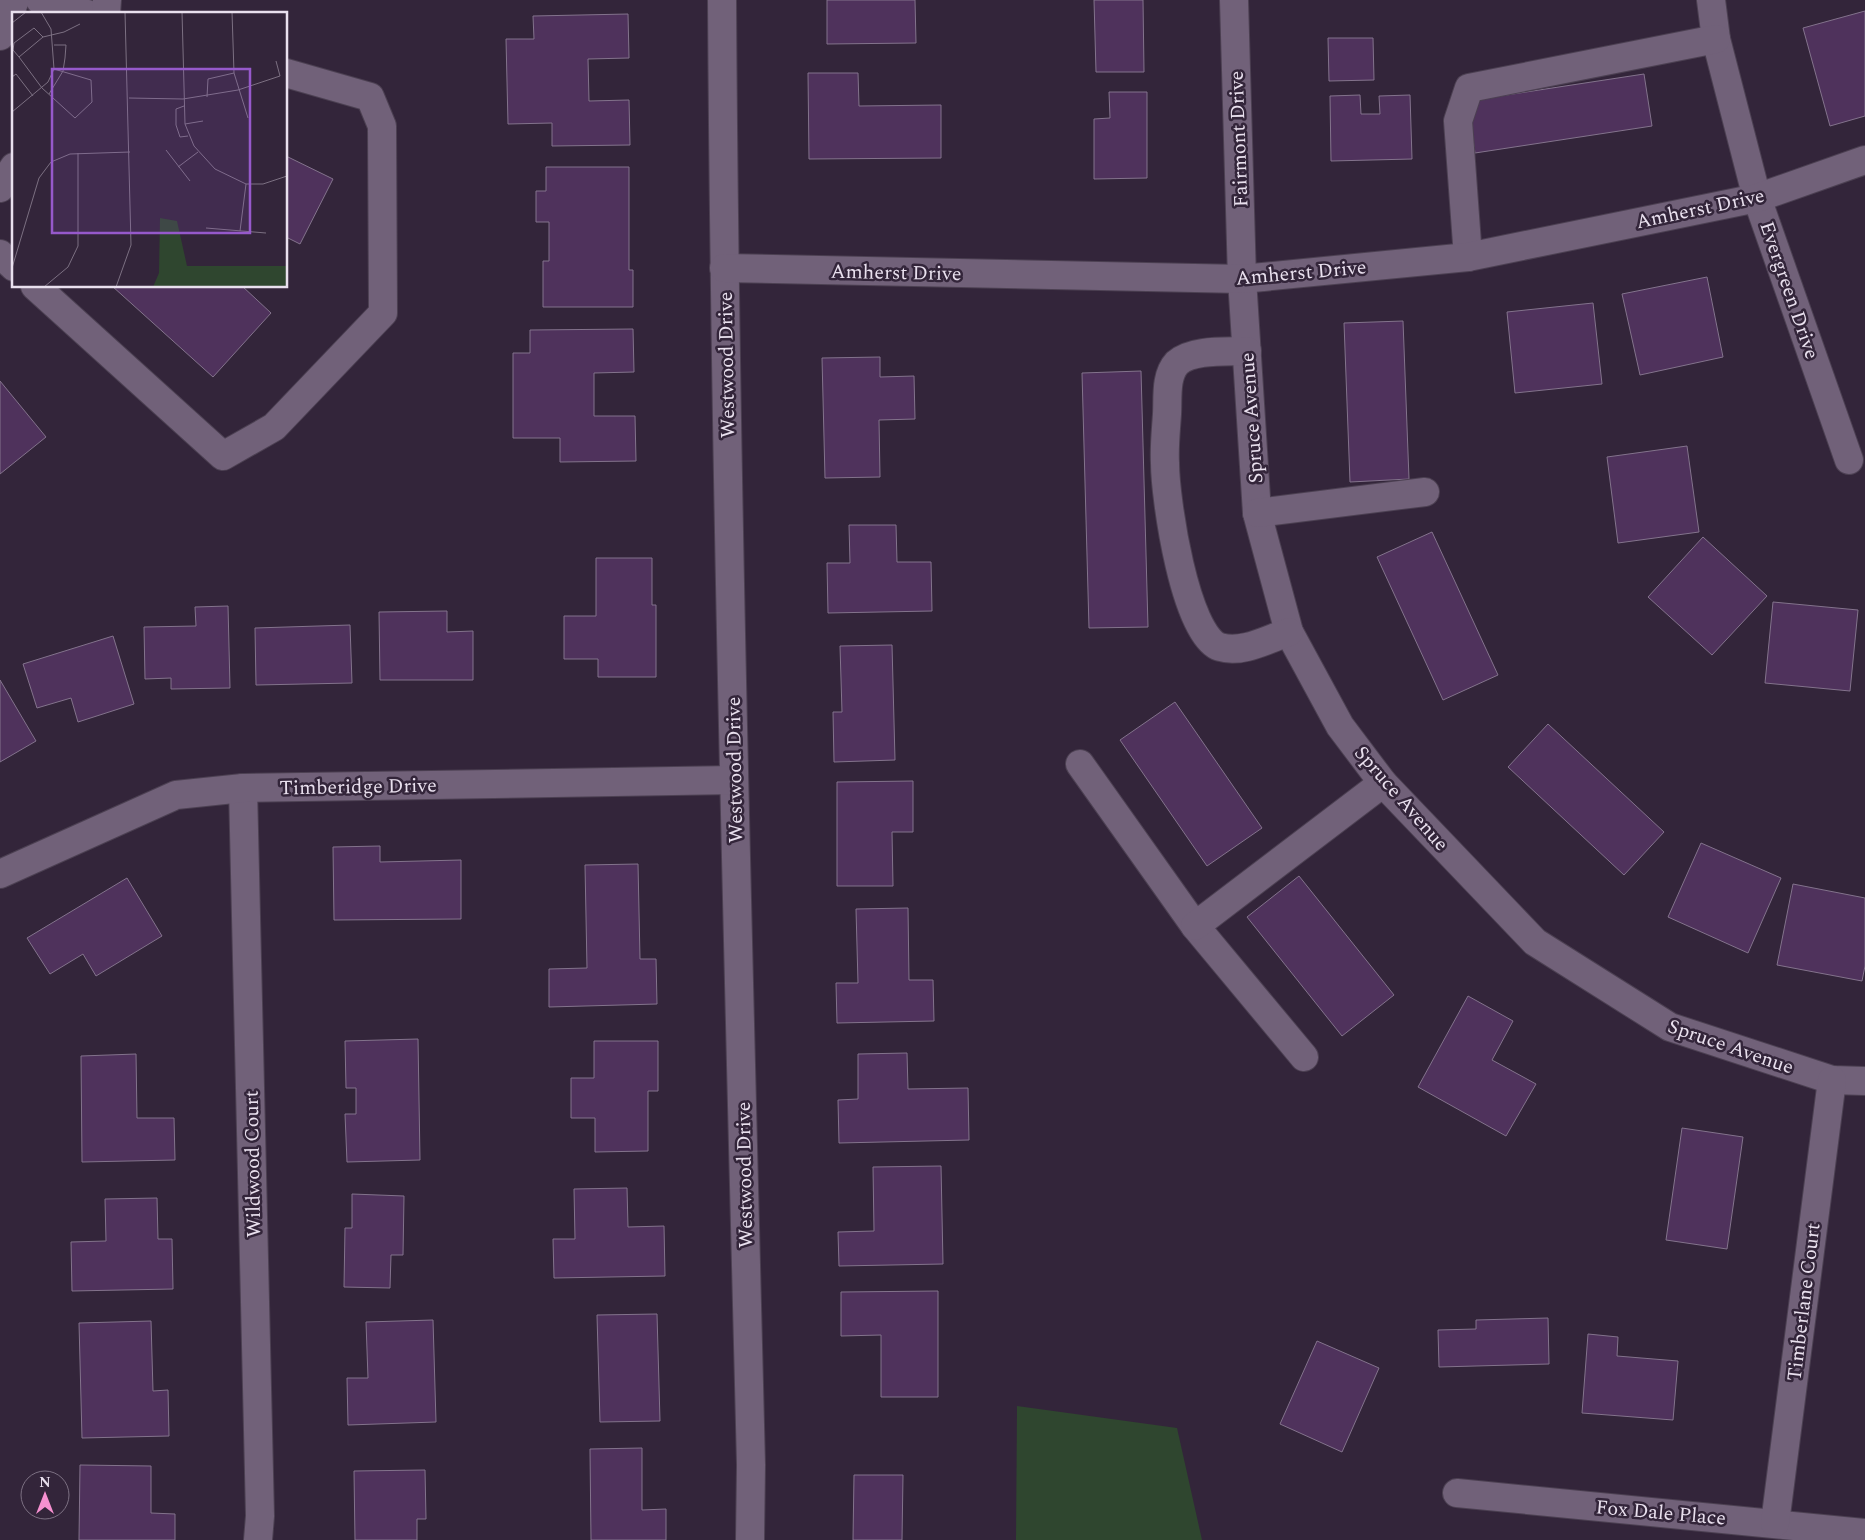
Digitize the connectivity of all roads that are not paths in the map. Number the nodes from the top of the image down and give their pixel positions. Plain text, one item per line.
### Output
1 (15, 0) edge
2 (40, 0) edge
3 (722, 0) edge
4 (1234, 0) edge
5 (1711, 0) edge
6 (80, 12) edge
7 (0, 36) edge
8 (1716, 39) junction
9 (288, 74) edge
10 (1865, 160) edge
11 (12, 169) edge
12 (0, 188) edge
13 (1757, 198) junction
14 (0, 254) edge
15 (1468, 257) junction
16 (12, 265) edge
17 (724, 268) junction
18 (1242, 279) junction
19 (37, 288) edge
20 (1247, 351) junction
21 (1849, 460) dead end
22 (1425, 492) dead end
23 (1257, 513) junction
24 (1289, 632) junction
25 (1080, 764) dead end
26 (734, 780) junction
27 (1383, 783) junction
28 (243, 788) junction
29 (0, 874) edge
30 (1195, 926) junction
31 (1304, 1057) dead end
32 (1832, 1080) junction
33 (1865, 1081) edge
34 (1457, 1493) dead end
35 (1775, 1523) junction
36 (1865, 1532) edge
37 (258, 1540) edge
38 (750, 1540) edge

1 - 7 street
2 - 6 street
3 - 17 street, Westwood Drive
4 - 18 street, Fairmont Drive
5 - 8 street, Evergreen Drive
8 - 13 street, Evergreen Drive
8 - 15 street
9 - 19 street
10 - 13 street, Amherst Drive
11 - 12 street
13 - 15 street, Amherst Drive
13 - 21 street, Evergreen Drive
14 - 16 street
15 - 18 street, Amherst Drive
17 - 18 street, Amherst Drive
17 - 26 street, Westwood Drive
18 - 20 street, Spruce Avenue
20 - 23 street, Spruce Avenue
20 - 24 street
22 - 23 street
23 - 24 street, Spruce Avenue
24 - 27 street, Spruce Avenue
25 - 30 street
26 - 28 street, Timberidge Drive
26 - 38 street, Westwood Drive
27 - 30 street
27 - 32 street, Spruce Avenue
28 - 29 street, Timberidge Drive
28 - 37 street, Wildwood Court
30 - 31 street
32 - 33 street, Spruce Avenue
32 - 35 street, Timberlane Court
34 - 35 street, Fox Dale Place
35 - 36 street, Fox Dale Place

